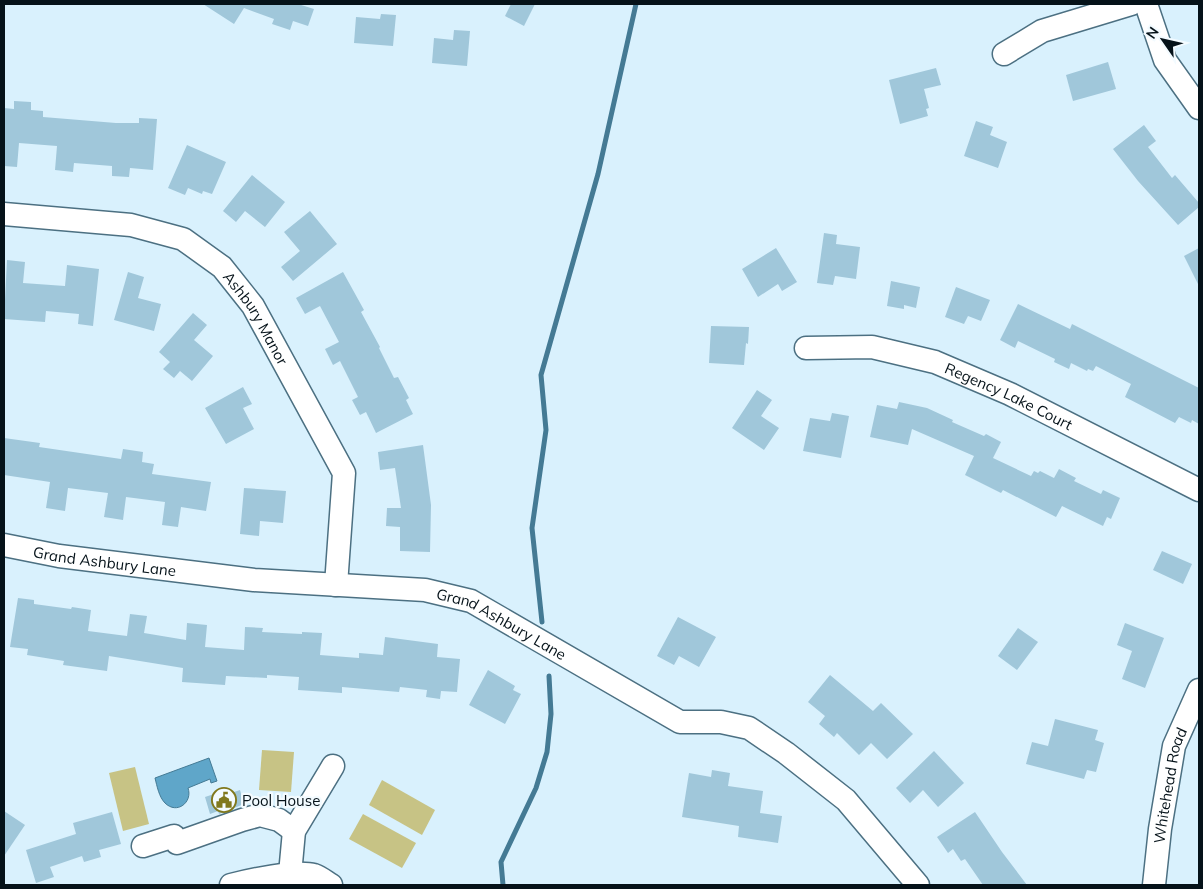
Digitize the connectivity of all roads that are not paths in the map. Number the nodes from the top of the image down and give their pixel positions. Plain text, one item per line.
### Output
1 (1131, 4) edge
2 (1146, 4) edge
3 (1004, 54) dead end
4 (1199, 108) edge
5 (4, 214) edge
6 (806, 348) dead end
7 (1199, 490) edge
8 (4, 545) edge
9 (336, 585) junction
10 (1199, 690) edge
11 (333, 766) dead end
12 (294, 831) junction
13 (143, 846) dead end
14 (290, 874) junction
15 (231, 885) edge
16 (331, 885) edge
17 (918, 885) edge
18 (1154, 885) edge

1 - 3 street
2 - 4 street
5 - 9 street, Ashbury Manor
6 - 7 street, Regency Lake Court
8 - 9 street, Grand Ashbury Lane
9 - 17 street, Grand Ashbury Lane
10 - 18 street, Whitehead Road
11 - 12 street
12 - 13 street
12 - 14 street
14 - 15 street
14 - 16 street

